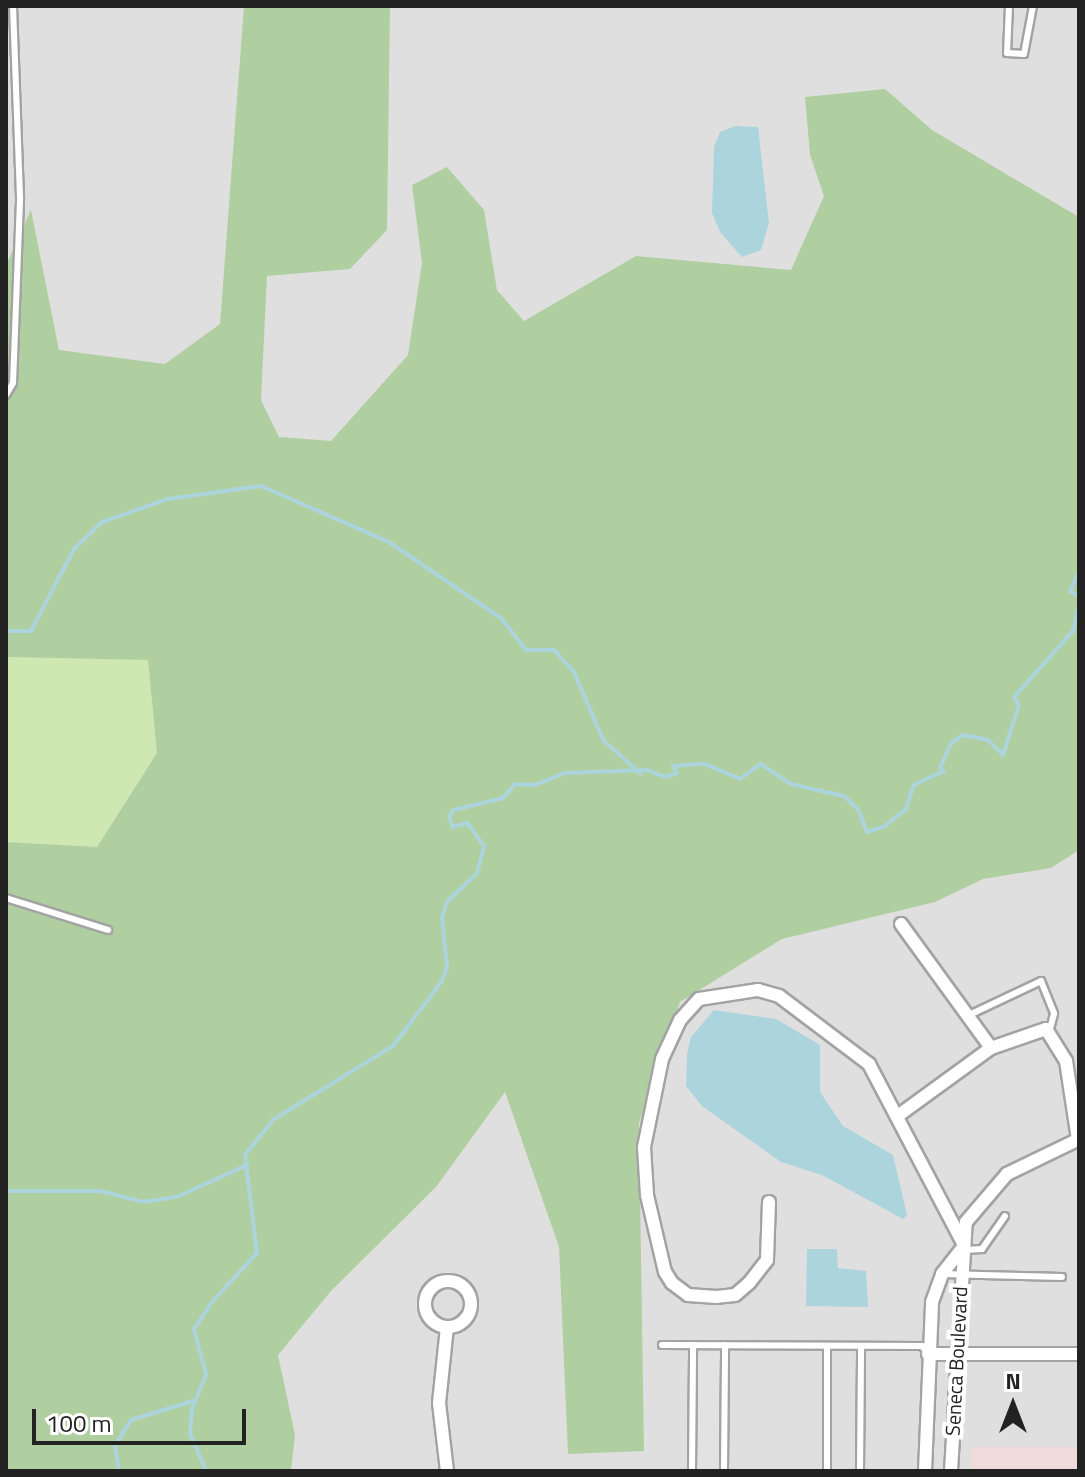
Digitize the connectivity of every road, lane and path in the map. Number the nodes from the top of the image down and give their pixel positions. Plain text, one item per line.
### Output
1 (13, 6) edge
2 (1009, 6) edge
3 (1033, 6) edge
4 (6, 395) edge
5 (6, 898) edge
6 (901, 924) dead end
7 (108, 930) dead end
8 (967, 1016) junction
9 (1049, 1033) junction
10 (991, 1048) junction
11 (899, 1115) junction
12 (1078, 1139) edge
13 (769, 1202) dead end
14 (1005, 1216) dead end
15 (962, 1246) junction
16 (942, 1274) junction
17 (960, 1275) junction
18 (1062, 1277) dead end
19 (447, 1327) dead end
20 (662, 1345) dead end
21 (693, 1345) junction
22 (725, 1345) junction
23 (827, 1346) junction
24 (861, 1346) junction
25 (928, 1354) junction
26 (955, 1354) junction
27 (1079, 1354) edge
28 (447, 1471) edge
29 (692, 1471) edge
30 (724, 1471) edge
31 (827, 1471) edge
32 (860, 1471) edge
33 (925, 1471) edge
34 (951, 1471) edge

1 - 4 lane
2 - 3 lane
5 - 7 lane
6 - 8 street
8 - 9 lane
8 - 10 street
9 - 10 street
9 - 12 street
10 - 11 street
11 - 13 street
11 - 15 street
12 - 15 street, Seneca Boulevard
14 - 15 lane
15 - 16 street, Seneca Boulevard
15 - 17 street, Seneca Boulevard
16 - 17 lane
16 - 25 street, Seneca Boulevard
17 - 18 lane
17 - 26 street, Seneca Boulevard
19 - 28 street
20 - 21 lane
21 - 22 lane
21 - 29 lane
22 - 23 lane
22 - 30 lane
23 - 24 lane
23 - 31 lane
24 - 25 lane
24 - 32 lane
25 - 26 street
25 - 33 street, Seneca Boulevard
26 - 27 street
26 - 34 street, Seneca Boulevard

